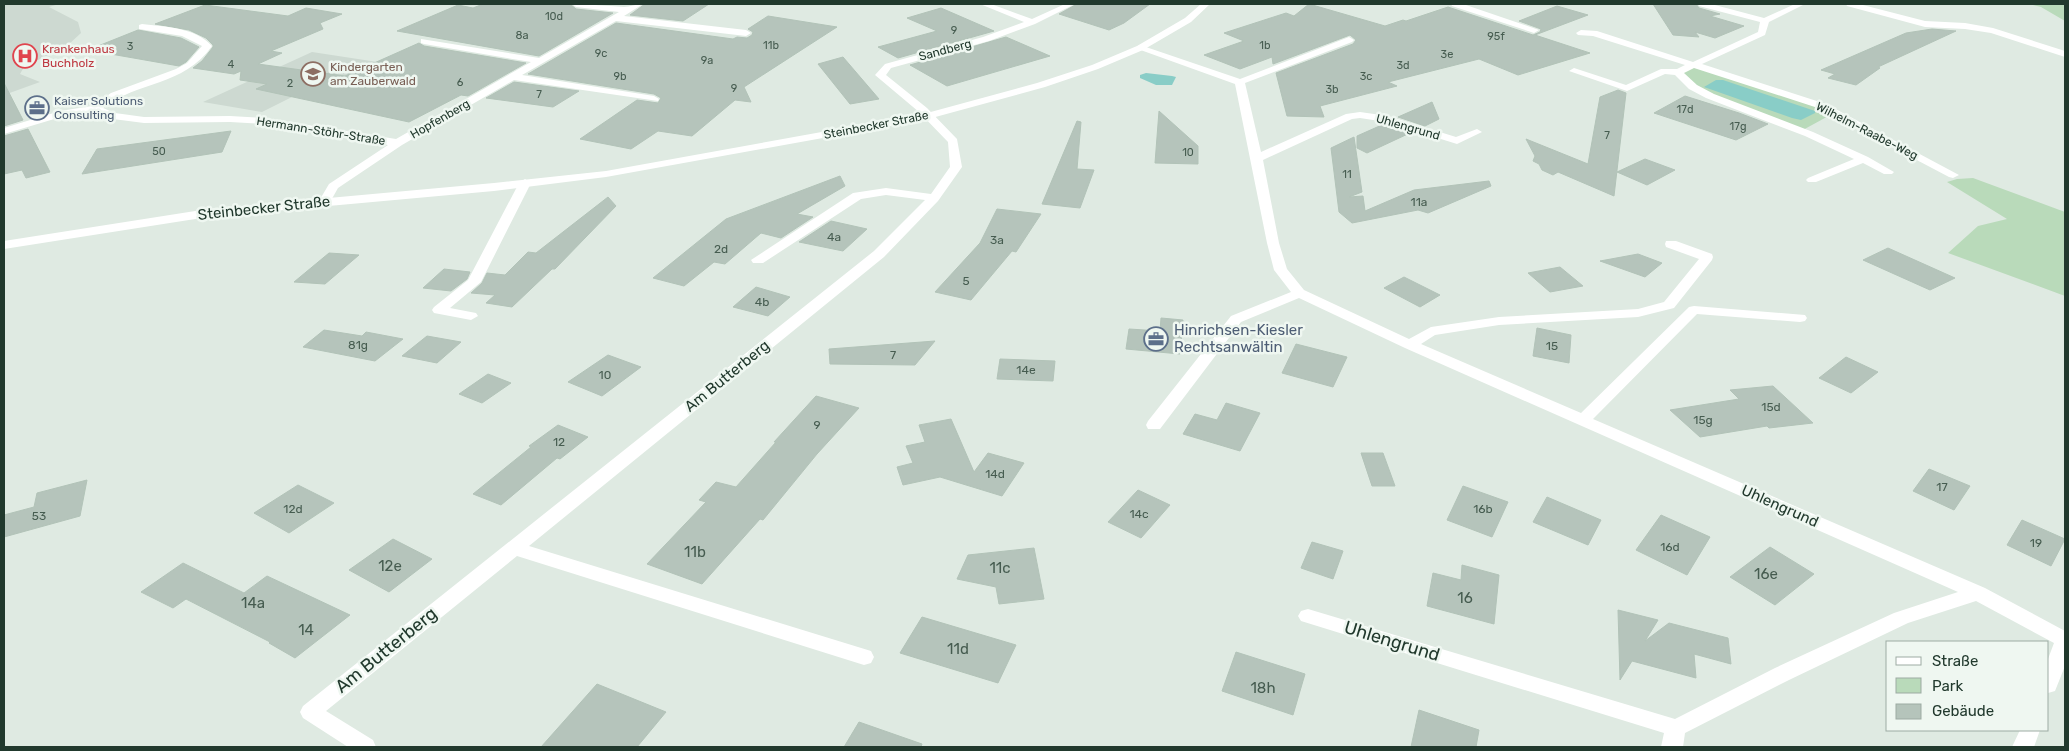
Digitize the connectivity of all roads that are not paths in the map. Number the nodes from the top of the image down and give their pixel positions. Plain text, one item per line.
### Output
1 (576, 4) edge
2 (640, 4) edge
3 (984, 4) edge
4 (1071, 4) edge
5 (1206, 4) edge
6 (1455, 4) edge
7 (1702, 4) edge
8 (1801, 4) edge
9 (1850, 4) edge
10 (628, 10) junction
11 (616, 18) junction
12 (1765, 21) junction
13 (1032, 22) junction
14 (142, 27) dead end
15 (1534, 30) dead end
16 (746, 33) dead end
17 (1581, 33) dead end
18 (424, 40) dead end
19 (1349, 40) dead end
20 (1140, 48) junction
21 (2065, 54) edge
22 (541, 61) junction
23 (1692, 64) junction
24 (1574, 71) dead end
25 (1678, 72) junction
26 (513, 77) junction
27 (1240, 82) junction
28 (654, 100) dead end
29 (95, 109) junction
30 (928, 116) junction
31 (4, 131) edge
32 (1477, 132) dead end
33 (398, 143) junction
34 (1257, 158) junction
35 (1864, 159) junction
36 (1888, 172) dead end
37 (1953, 175) dead end
38 (1812, 180) dead end
39 (525, 183) junction
40 (934, 198) junction
41 (325, 201) junction
42 (1671, 244) dead end
43 (4, 245) edge
44 (758, 260) dead end
45 (1299, 293) junction
46 (470, 316) dead end
47 (1800, 318) dead end
48 (1410, 345) junction
49 (1583, 420) junction
50 (1154, 425) dead end
51 (514, 548) junction
52 (1978, 593) junction
53 (1308, 616) dead end
54 (2065, 640) edge
55 (864, 657) dead end
56 (2049, 682) edge
57 (1676, 728) junction
58 (2030, 731) edge
59 (364, 747) edge
60 (1672, 747) edge
61 (2024, 747) edge

1 - 10 street
2 - 10 street, Hopfenberg
3 - 13 street
4 - 13 street, Sandberg
5 - 20 street, Steinbecker Straße
6 - 15 street
7 - 12 street
8 - 12 street
9 - 21 street
10 - 11 street, Hopfenberg
11 - 16 street
11 - 22 street, Hopfenberg
12 - 23 street
13 - 30 street, Sandberg
14 - 29 street, Hermann-Stöhr-Straße
17 - 23 street, Wilhelm-Raabe-Weg
18 - 22 street
19 - 27 street
20 - 27 street
20 - 30 street, Steinbecker Straße
22 - 26 street, Hopfenberg
23 - 25 street
23 - 37 street, Wilhelm-Raabe-Weg
24 - 25 street
25 - 35 street, Wilhelm-Raabe-Weg
26 - 28 street
26 - 33 street, Hopfenberg
27 - 34 street, Uhlengrund
29 - 31 street, Hermann-Stöhr-Straße
29 - 33 street, Hermann-Stöhr-Straße
30 - 39 street, Steinbecker Straße
30 - 40 street, Am Butterberg
32 - 34 street, Uhlengrund
33 - 41 street, Hopfenberg
34 - 45 street, Uhlengrund
35 - 36 street, Wilhelm-Raabe-Weg
35 - 38 street, Wilhelm-Raabe-Weg
39 - 41 street, Steinbecker Straße
39 - 46 street
40 - 44 street
40 - 51 street, Am Butterberg
41 - 43 street, Steinbecker Straße
42 - 48 street
45 - 48 street, Uhlengrund
45 - 50 street
47 - 49 street
48 - 49 street, Uhlengrund
49 - 52 street, Uhlengrund
51 - 55 street
51 - 59 street, Am Butterberg
52 - 54 street, Uhlengrund
52 - 57 street
53 - 57 street, Uhlengrund
54 - 56 street, Uhlengrund
57 - 60 street
58 - 61 street

